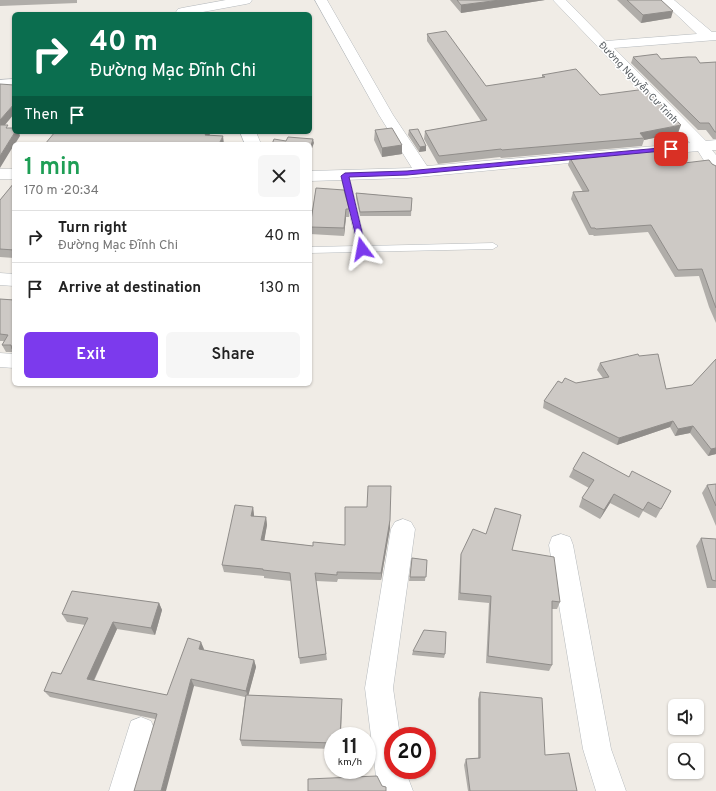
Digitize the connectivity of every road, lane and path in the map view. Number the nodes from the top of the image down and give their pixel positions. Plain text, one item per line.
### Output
1 (176, 0) edge
2 (246, 0) edge
3 (321, 0) edge
4 (559, 0) edge
5 (666, 0) edge
6 (182, 12) edge
7 (188, 12) edge
8 (713, 37) edge
9 (604, 46) junction
10 (12, 83) edge
11 (0, 84) edge
12 (709, 146) edge
13 (716, 167) edge
14 (422, 171) junction
15 (312, 176) edge
16 (345, 176) junction
17 (493, 246) dead end
18 (362, 249) junction
19 (312, 250) edge
20 (0, 279) edge
21 (12, 280) edge
22 (0, 360) edge
23 (12, 361) edge
24 (403, 529) dead end
25 (561, 545) dead end
26 (141, 730) dead end
27 (124, 791) edge
28 (398, 791) edge
29 (611, 791) edge

1 - 6 street
2 - 7 street
3 - 14 street
4 - 9 street, Đường Nguyễn Cư Trinh
5 - 8 street
8 - 9 street
9 - 12 street, Đường Nguyễn Cư Trinh
10 - 11 street
12 - 13 street, Đường Nguyễn Cư Trinh
12 - 14 street
14 - 16 street
15 - 16 street
16 - 18 lane
17 - 18 lane
18 - 19 lane
20 - 21 street
22 - 23 street
24 - 28 street
25 - 29 street
26 - 27 street

